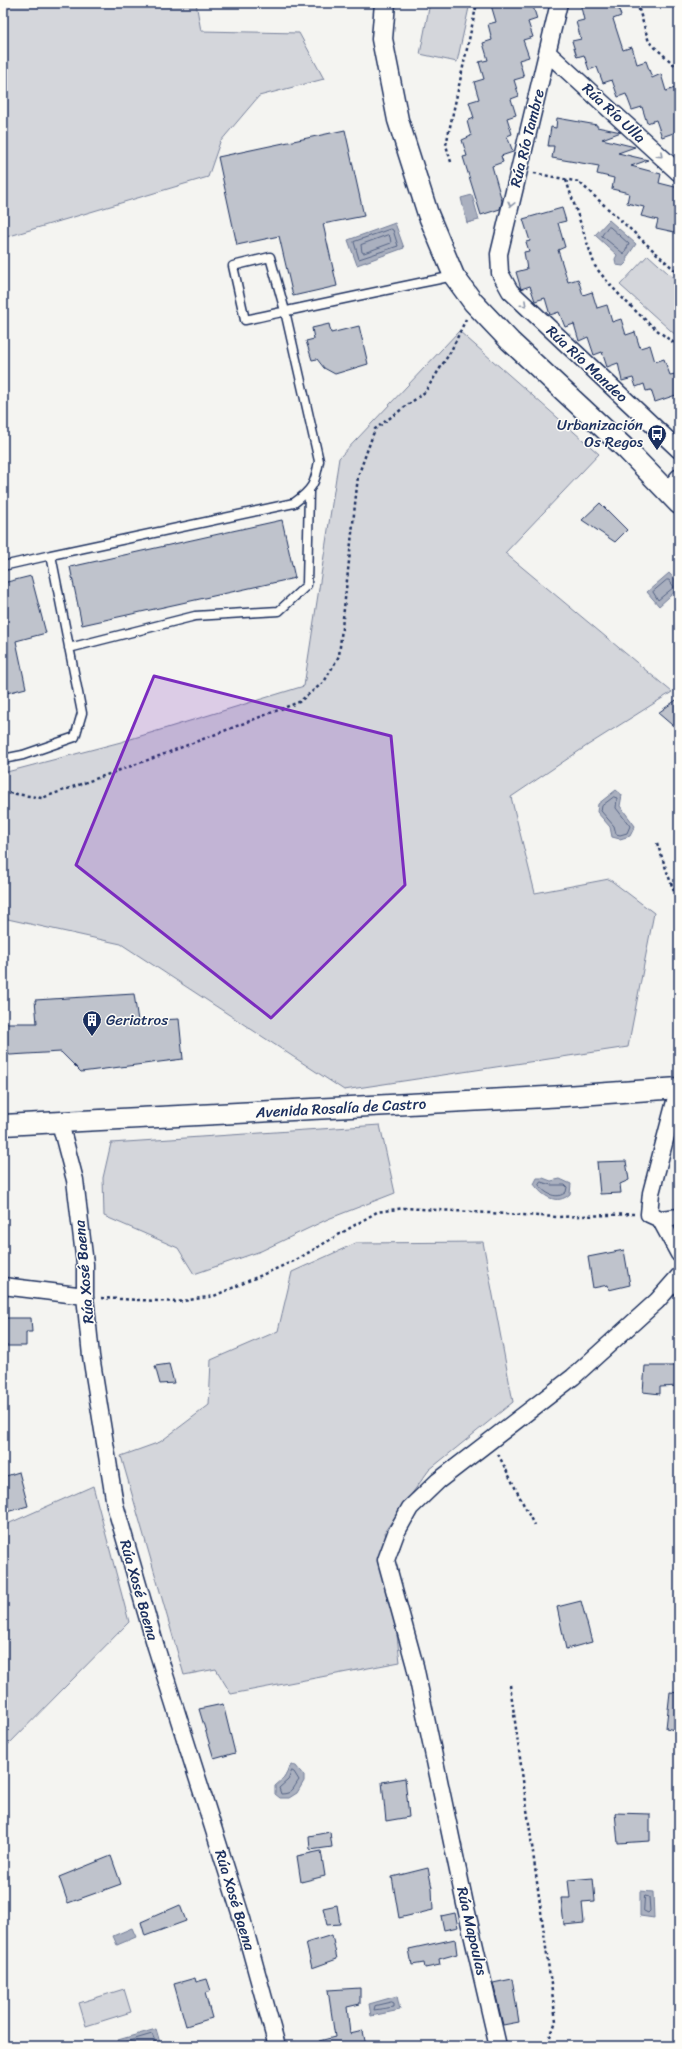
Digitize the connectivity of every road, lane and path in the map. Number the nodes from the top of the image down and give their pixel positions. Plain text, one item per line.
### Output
1 (385, 3) edge
2 (477, 3) edge
3 (559, 3) edge
4 (637, 3) edge
5 (548, 53) junction
6 (679, 69) edge
7 (451, 162) dead end
8 (520, 170) junction
9 (679, 173) edge
10 (566, 180) junction
11 (500, 273) joint
12 (679, 274) edge
13 (454, 276) junction
14 (285, 311) junction
15 (679, 346) edge
16 (679, 450) edge
17 (679, 459) edge
18 (679, 467) edge
19 (679, 477) edge
20 (309, 491) junction
21 (672, 498) edge
22 (51, 555) junction
23 (3, 566) edge
24 (69, 648) junction
25 (3, 759) edge
26 (657, 843) dead end
27 (679, 906) edge
28 (679, 1088) edge
29 (60, 1122) junction
30 (3, 1125) edge
31 (654, 1216) junction
32 (679, 1217) edge
33 (679, 1254) edge
34 (679, 1276) edge
35 (3, 1286) edge
36 (85, 1296) junction
37 (492, 1441) junction
38 (534, 1525) dead end
39 (510, 1685) dead end
40 (277, 2046) edge
41 (498, 2046) edge
42 (547, 2046) edge

1 - 13 street
2 - 7 path
3 - 5 street, Rúa Río Tambre
4 - 6 path
5 - 8 street, Rúa Río Tambre
5 -> 9 street, Rúa Río Ulla
8 - 10 path
8 -> 11 street, Rúa Río Tambre
10 - 12 path
10 - 15 path
11 -> 16 street, Rúa Río Mandeo
13 - 14 lane
13 - 21 street
14 - 14 lane
14 - 20 lane
17 - 18 street
19 - 21 street
20 - 22 lane
20 - 24 lane
22 - 23 lane
22 - 24 lane
24 - 25 lane
26 - 27 path
28 - 29 street, Avenida Rosalía de Castro
28 - 31 street
29 - 30 street, Avenida Rosalía de Castro
29 - 36 street, Rúa Xosé Baena
31 - 32 street
31 - 33 street
31 - 36 path
34 - 37 street, Rúa Mapoulas
35 - 36 street
36 - 40 street, Rúa Xosé Baena
37 - 38 path
37 - 41 street, Rúa Mapoulas
39 - 42 path

